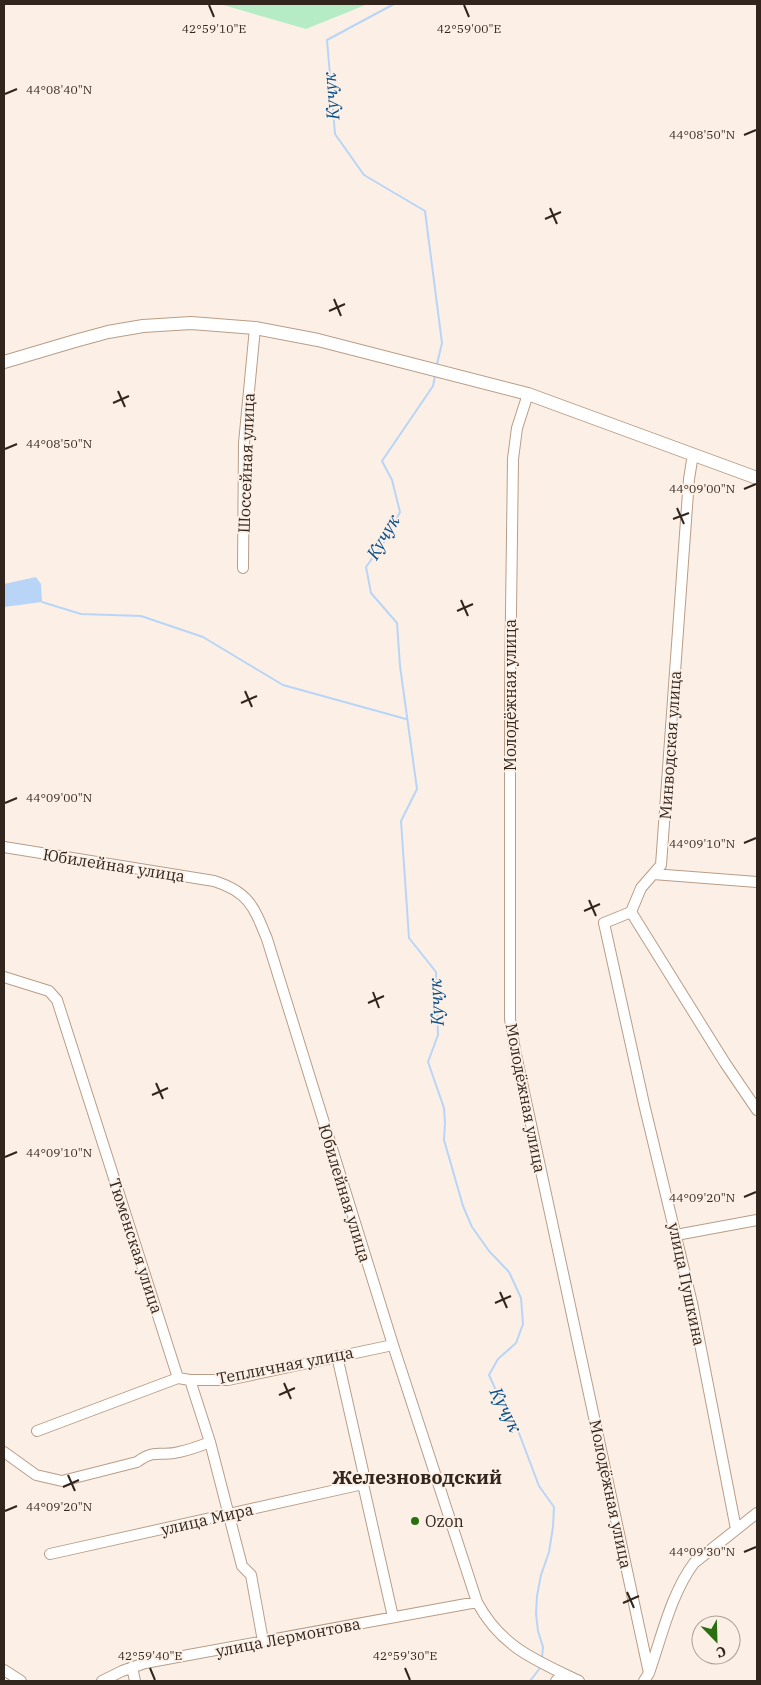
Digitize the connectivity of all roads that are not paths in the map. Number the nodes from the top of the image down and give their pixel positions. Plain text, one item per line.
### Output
1 (255, 328) junction
2 (4, 362) edge
3 (528, 394) junction
4 (693, 454) junction
5 (757, 478) edge
6 (243, 568) dead end
7 (4, 847) edge
8 (653, 874) junction
9 (757, 882) edge
10 (631, 912) junction
11 (4, 977) edge
12 (757, 1110) edge
13 (757, 1220) edge
14 (676, 1234) junction
15 (393, 1345) junction
16 (337, 1356) junction
17 (178, 1378) junction
18 (190, 1380) junction
19 (37, 1430) dead end
20 (210, 1442) junction
21 (4, 1452) edge
22 (363, 1484) junction
23 (757, 1513) edge
24 (230, 1514) junction
25 (736, 1530) junction
26 (50, 1554) dead end
27 (477, 1602) junction
28 (393, 1617) junction
29 (263, 1642) junction
30 (132, 1667) junction
31 (4, 1670) edge
32 (560, 1677) edge
33 (647, 1677) edge
34 (21, 1681) edge
35 (102, 1681) edge
36 (135, 1681) edge
37 (579, 1681) edge

1 - 2 main road
1 - 3 main road
1 - 6 street, Шоссейная улица
3 - 4 main road
3 - 33 street, Молодёжная улица
4 - 5 main road
4 - 8 street, Минводская улица
7 - 15 street, Юбилейная улица
8 - 9 street
8 - 10 street, Минводская улица
10 - 12 street
10 - 14 street, улица Пушкина
11 - 17 street, Тюменская улица
13 - 14 street
14 - 25 street, улица Пушкина
15 - 16 street, Тепличная улица
15 - 27 street, Юбилейная улица
16 - 18 street, Тепличная улица
16 - 22 street
17 - 18 street, Тепличная улица
17 - 19 street, Тепличная улица
18 - 20 street
20 - 21 street
20 - 24 street
22 - 24 street, улица Мира
22 - 28 street
23 - 25 street
24 - 26 street, улица Мира
24 - 29 street
25 - 33 street
27 - 28 street, улица Лермонтова
27 - 32 street, Юбилейная улица
28 - 29 street, улица Лермонтова
29 - 30 street, улица Лермонтова
30 - 35 street, улица Лермонтова
30 - 36 street
31 - 34 street
32 - 37 street, Юбилейная улица

